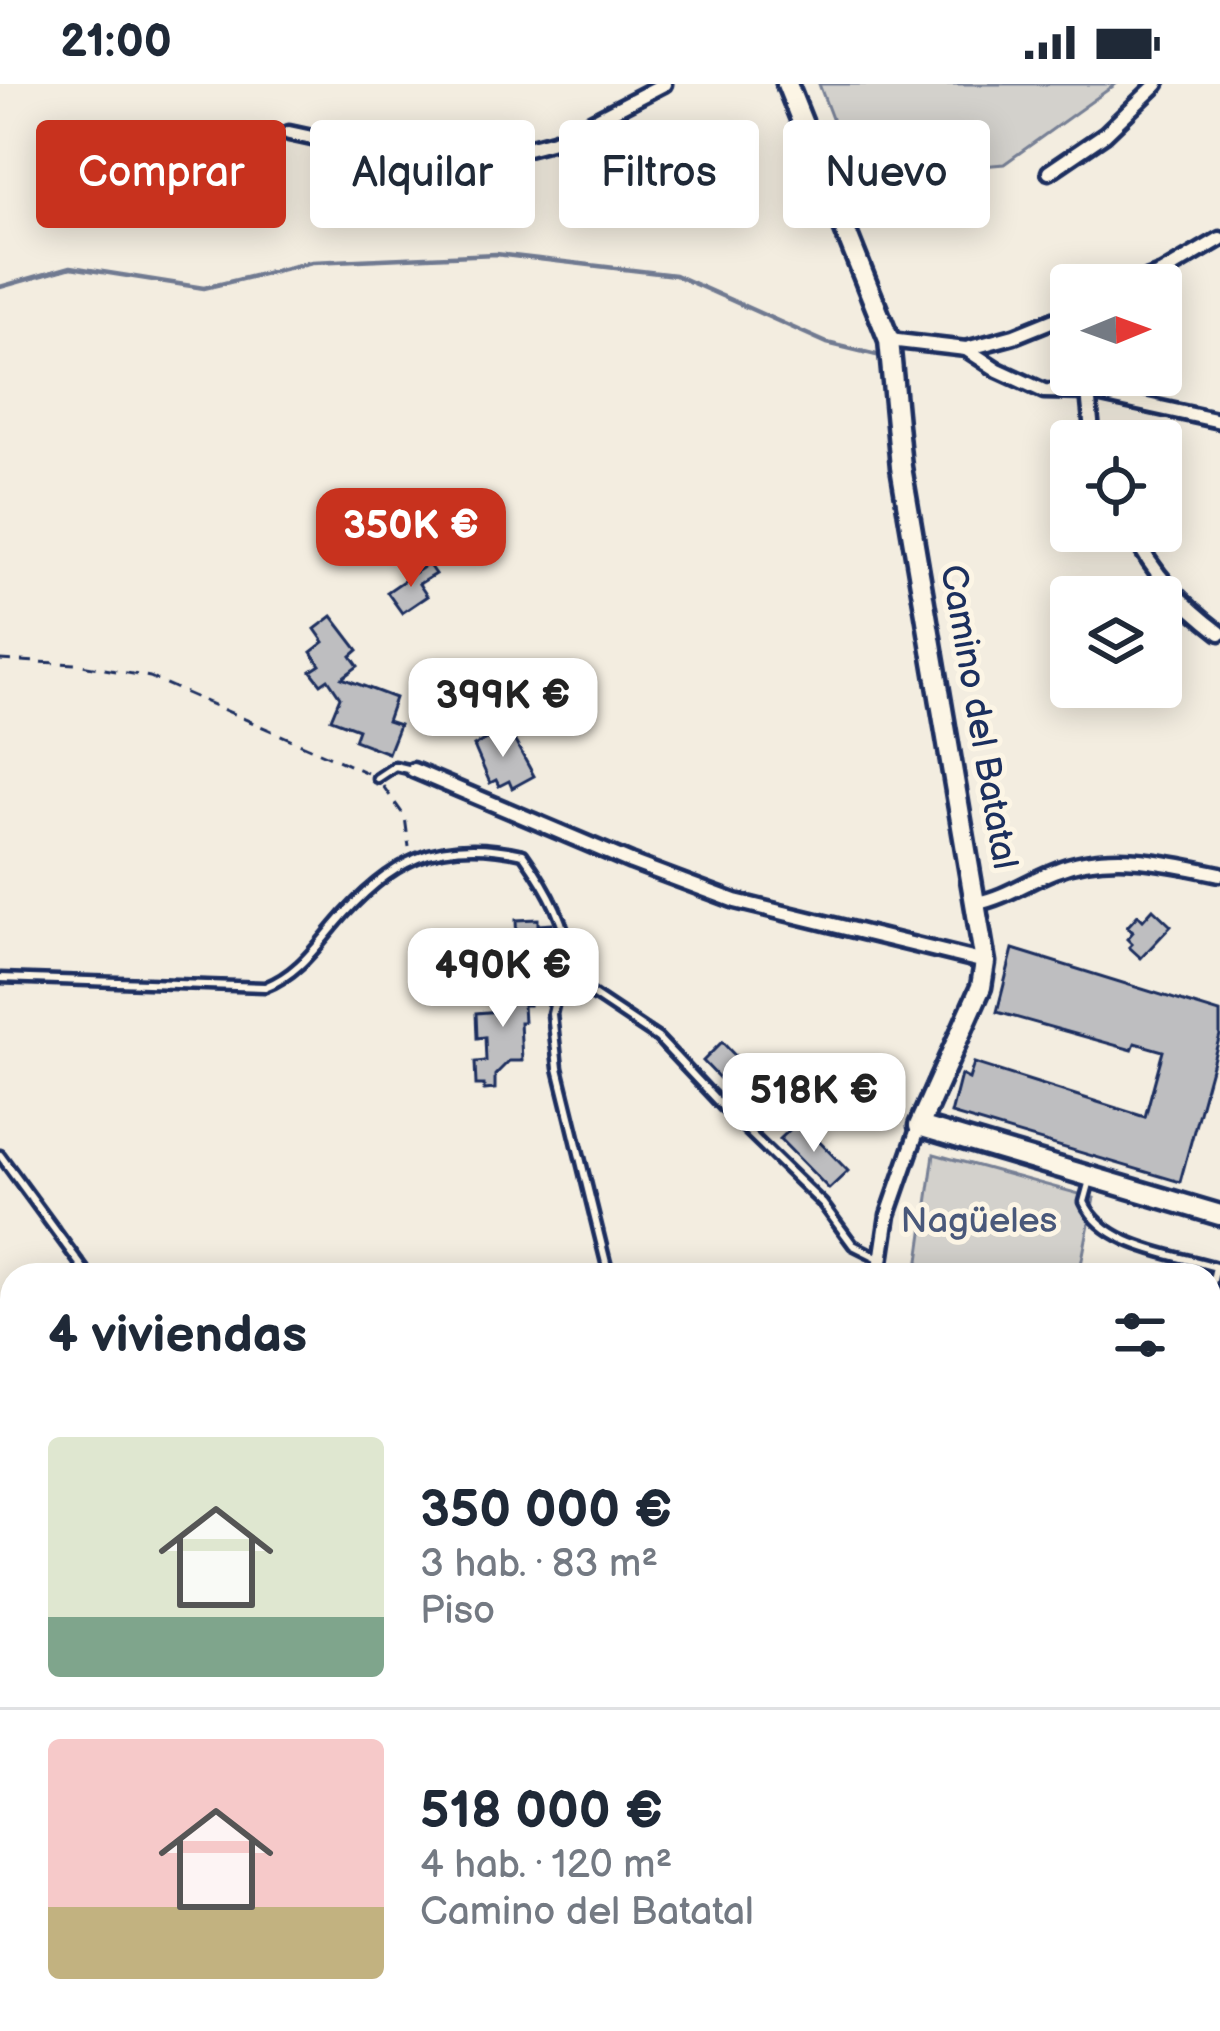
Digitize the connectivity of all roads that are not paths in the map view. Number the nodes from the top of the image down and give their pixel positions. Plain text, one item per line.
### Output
1 (664, 84) edge
2 (787, 84) edge
3 (1156, 84) edge
4 (289, 134) dead end
5 (1049, 172) dead end
6 (1220, 239) edge
7 (1177, 264) edge
8 (1050, 321) edge
9 (890, 340) junction
10 (966, 349) junction
11 (1050, 391) edge
12 (1106, 396) edge
13 (1220, 421) edge
14 (1144, 552) edge
15 (1220, 633) edge
16 (413, 770) joint
17 (377, 778) road end
18 (1220, 874) edge
19 (976, 903) junction
20 (985, 962) junction
21 (0, 978) edge
22 (568, 978) junction
23 (919, 1126) junction
24 (0, 1155) edge
25 (1091, 1177) junction
26 (1220, 1215) edge
27 (880, 1258) junction
28 (79, 1263) edge
29 (606, 1263) edge
30 (880, 1263) edge
31 (1203, 1263) edge

1 - 4 street
2 - 9 street, Camino del Batatal
3 - 5 street
6 - 7 street
8 - 10 street
9 - 10 street
9 - 19 street, Camino del Batatal
10 - 11 street
12 - 13 street
14 - 15 street
16 - 17 lane
16 - 20 street
18 - 19 street
19 - 20 street, Camino del Batatal
20 - 23 street, Camino del Batatal
21 - 22 lane
22 - 27 lane
22 - 29 lane
23 - 25 street
23 - 27 street, Camino del Batatal
24 - 28 lane
25 - 26 street
25 - 31 lane
27 - 30 street, Camino del Batatal

